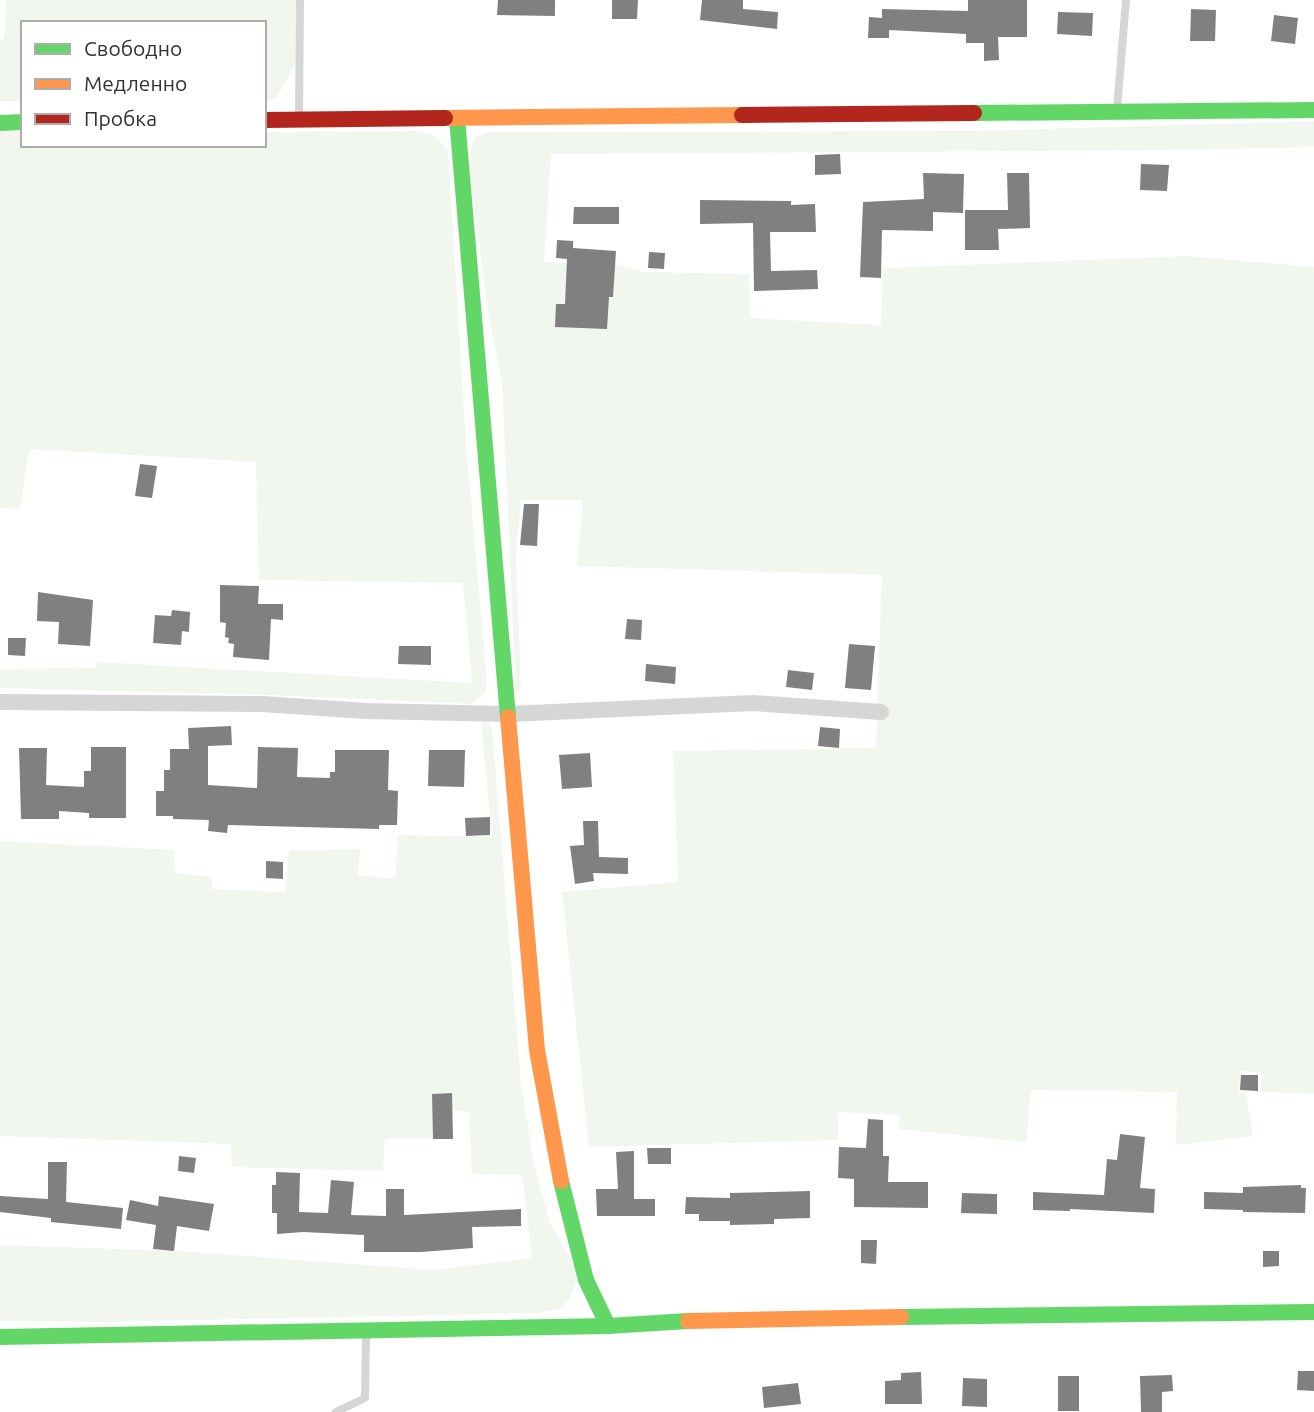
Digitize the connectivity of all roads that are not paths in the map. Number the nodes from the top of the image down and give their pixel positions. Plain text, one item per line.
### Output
1 (300, 0) edge
2 (1126, 0) edge
3 (1314, 110) edge
4 (1116, 112) junction
5 (457, 118) junction
6 (266, 120) edge
7 (299, 120) junction
8 (21, 122) edge
9 (0, 123) edge
10 (0, 702) edge
11 (881, 712) dead end
12 (508, 714) junction
13 (1314, 1312) edge
14 (608, 1326) junction
15 (366, 1330) junction
16 (0, 1336) edge
17 (336, 1412) edge

1 - 7 lane
2 - 4 lane
3 - 4 street
4 - 5 street
5 - 7 street
5 - 12 street
6 - 7 street
8 - 9 street
10 - 12 street
11 - 12 street
12 - 14 street
13 - 14 street
14 - 15 street
15 - 16 street
15 - 17 lane

